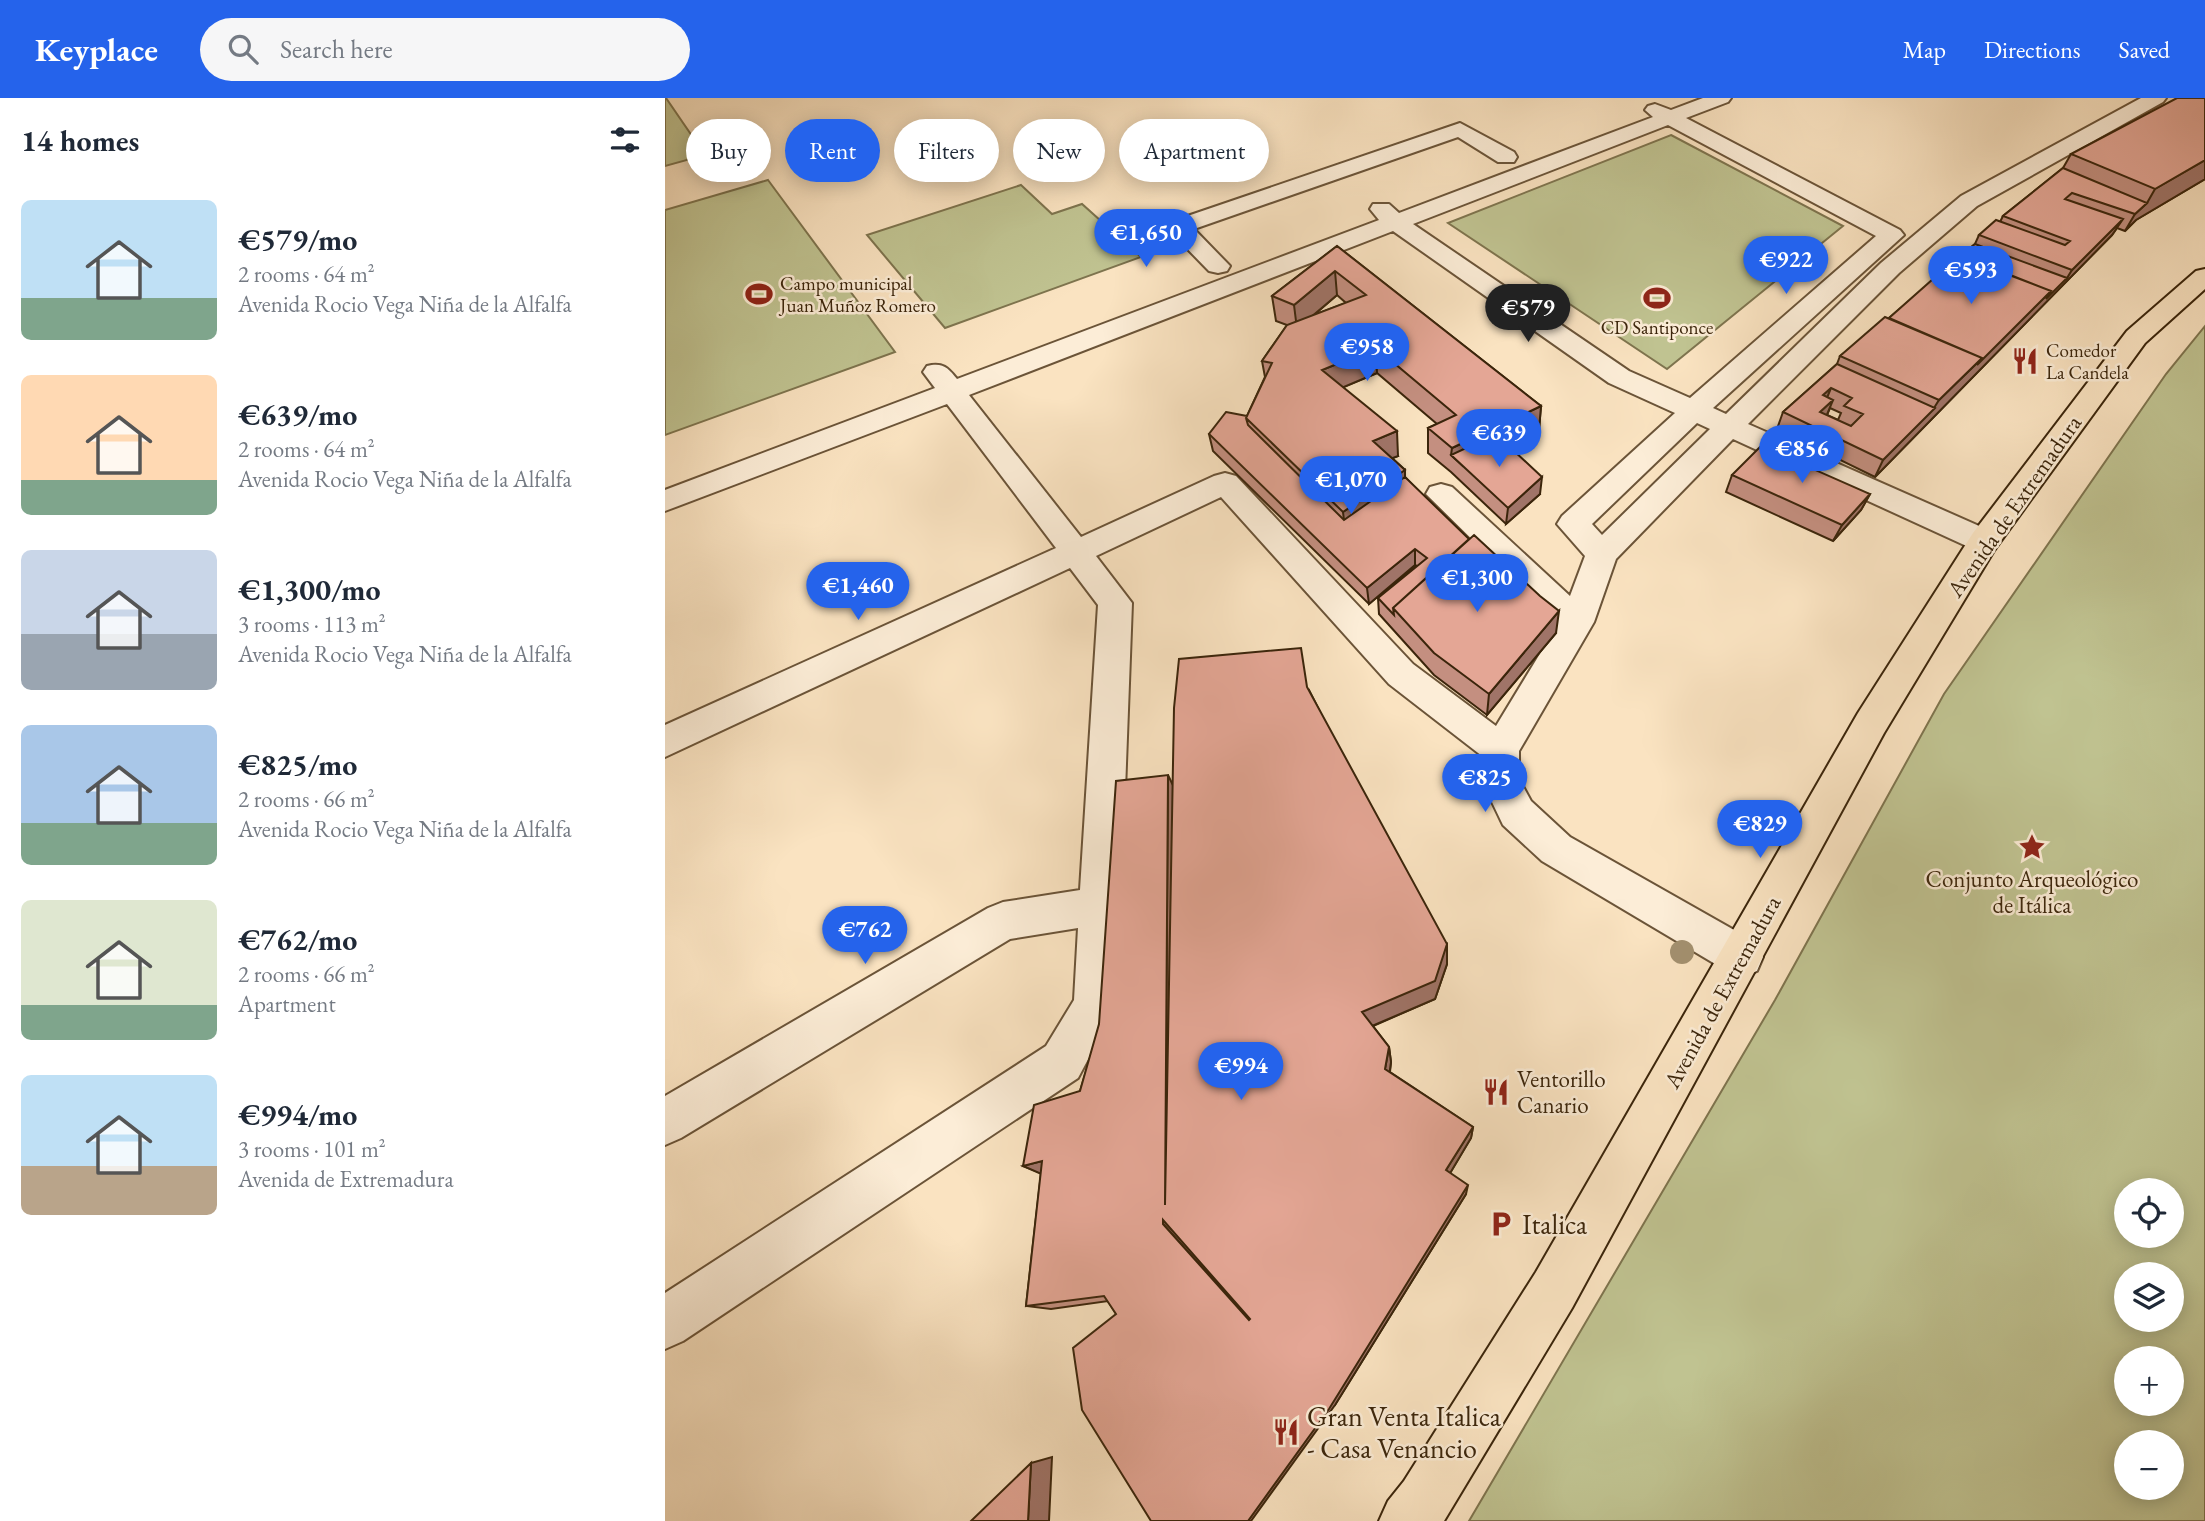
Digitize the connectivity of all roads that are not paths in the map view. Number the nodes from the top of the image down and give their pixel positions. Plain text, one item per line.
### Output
1 (1721, 98) edge
2 (2117, 98) edge
3 (2156, 98) edge
4 (1658, 107) edge
5 (1506, 157) junction
6 (1386, 214) junction
7 (1892, 234) junction
8 (1218, 266) junction
9 (2205, 276) edge
10 (944, 382) junction
11 (859, 401) dead end
12 (1693, 411) junction
13 (1729, 427) junction
14 (1441, 494) dead end
15 (665, 501) edge
16 (1984, 541) junction
17 (1075, 552) junction
18 (1602, 554) junction
19 (1577, 622) junction
20 (665, 742) edge
21 (1501, 750) junction
22 (1099, 906) junction
23 (1742, 957) junction
24 (665, 1122) edge
25 (665, 1323) edge
26 (1408, 1521) edge

1 - 4 street
2 - 7 street
3 - 13 street
4 - 5 street
4 - 6 street
4 - 7 street
5 - 6 street
5 - 8 street
6 - 8 street
6 - 10 street
6 - 12 street
7 - 12 street
8 - 10 street
9 - 16 main road, Avenida de Extremadura
10 - 11 street
10 - 15 street
10 - 17 street
12 - 13 street
12 - 18 street
13 - 16 street
13 - 18 street
14 - 19 street
16 - 23 main road, Avenida de Extremadura
17 - 20 street
17 - 21 street
17 - 22 street
18 - 19 street
19 - 21 street
21 - 23 street
22 - 24 street
22 - 25 street
23 - 26 main road, Avenida de Extremadura

